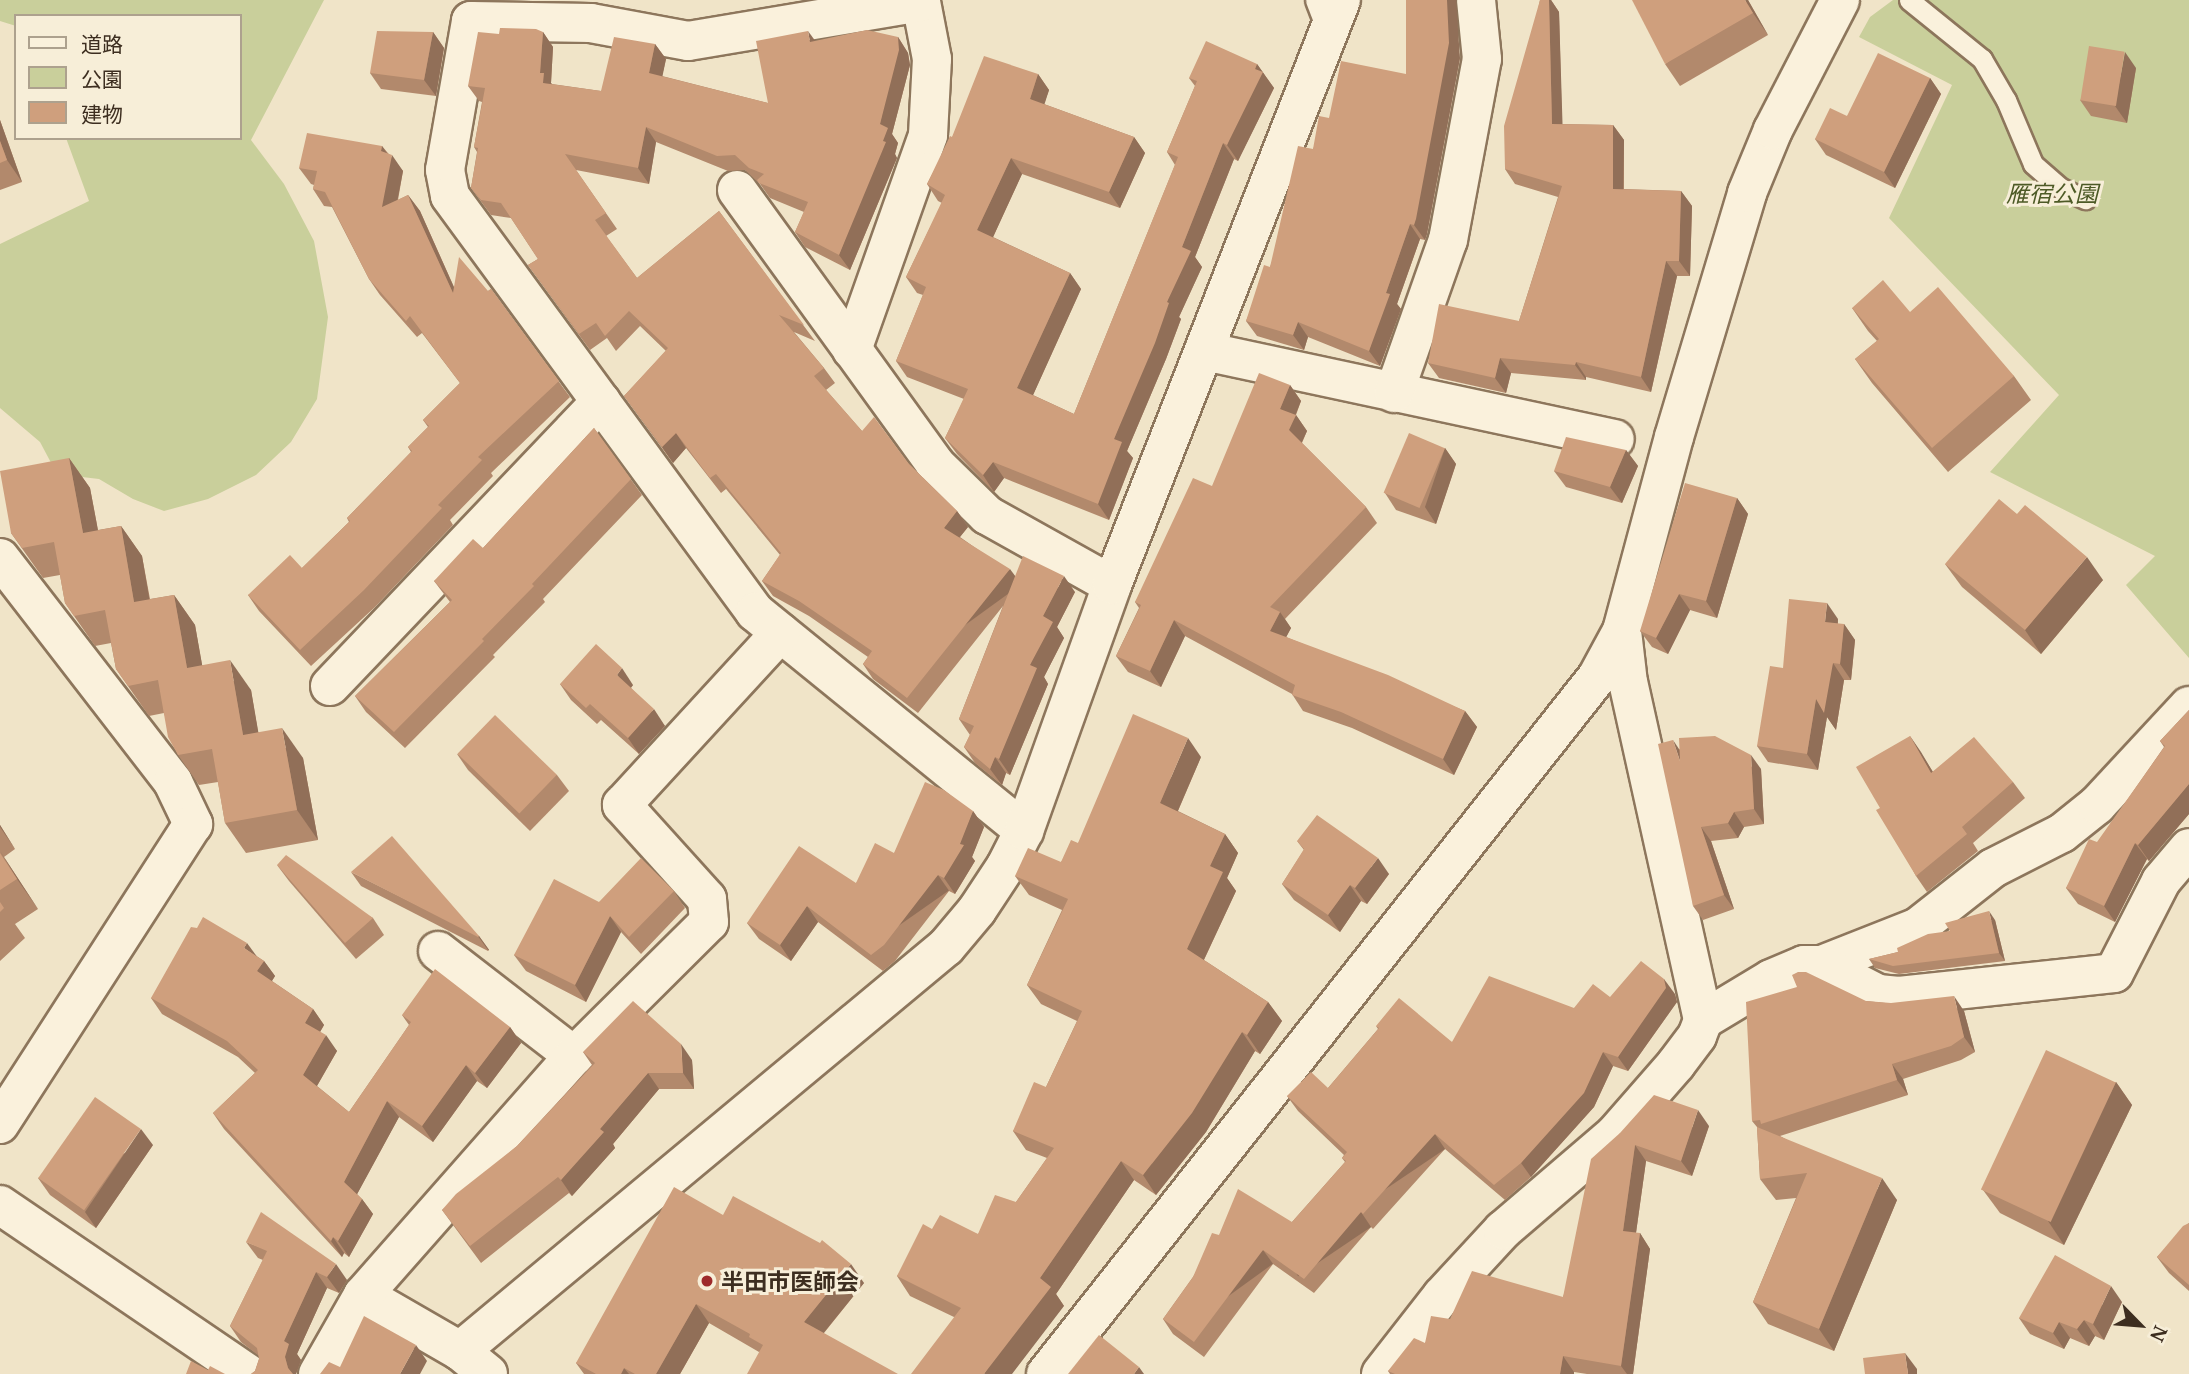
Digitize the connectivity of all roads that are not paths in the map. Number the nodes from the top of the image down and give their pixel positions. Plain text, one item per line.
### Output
1 (1476, 0) edge
2 (1840, 0) edge
3 (1909, 0) edge
4 (1328, 11) edge
5 (737, 191) dead end
6 (2085, 199) dead end
7 (852, 350) junction
8 (1204, 351) junction
9 (1394, 393) junction
10 (601, 401) junction
11 (1615, 439) dead end
12 (0, 558) edge
13 (1112, 585) junction
14 (1622, 631) junction
15 (780, 633) junction
16 (330, 687) dead end
17 (2189, 706) edge
18 (1024, 831) junction
19 (2189, 848) edge
20 (438, 951) dead end
21 (1822, 965) junction
22 (1703, 1020) junction
23 (573, 1056) junction
24 (0, 1124) edge
25 (0, 1205) edge
26 (363, 1295) junction
27 (474, 1363) edge
28 (249, 1374) edge
29 (318, 1374) edge
30 (1046, 1374) edge
31 (1381, 1374) edge

1 - 9 street
2 - 14 street
3 - 6 lane
4 - 8 street
5 - 7 street
7 - 10 street
7 - 13 street
8 - 9 street
8 - 13 street
9 - 11 street
10 - 15 street
10 - 16 street
12 - 24 street
13 - 18 street
14 - 22 street
14 - 30 street
15 - 18 street
15 - 23 street
17 - 21 street
18 - 27 street
19 - 21 street
20 - 23 street
21 - 22 street
22 - 31 street
23 - 26 street
25 - 28 street
26 - 27 street
26 - 29 street

